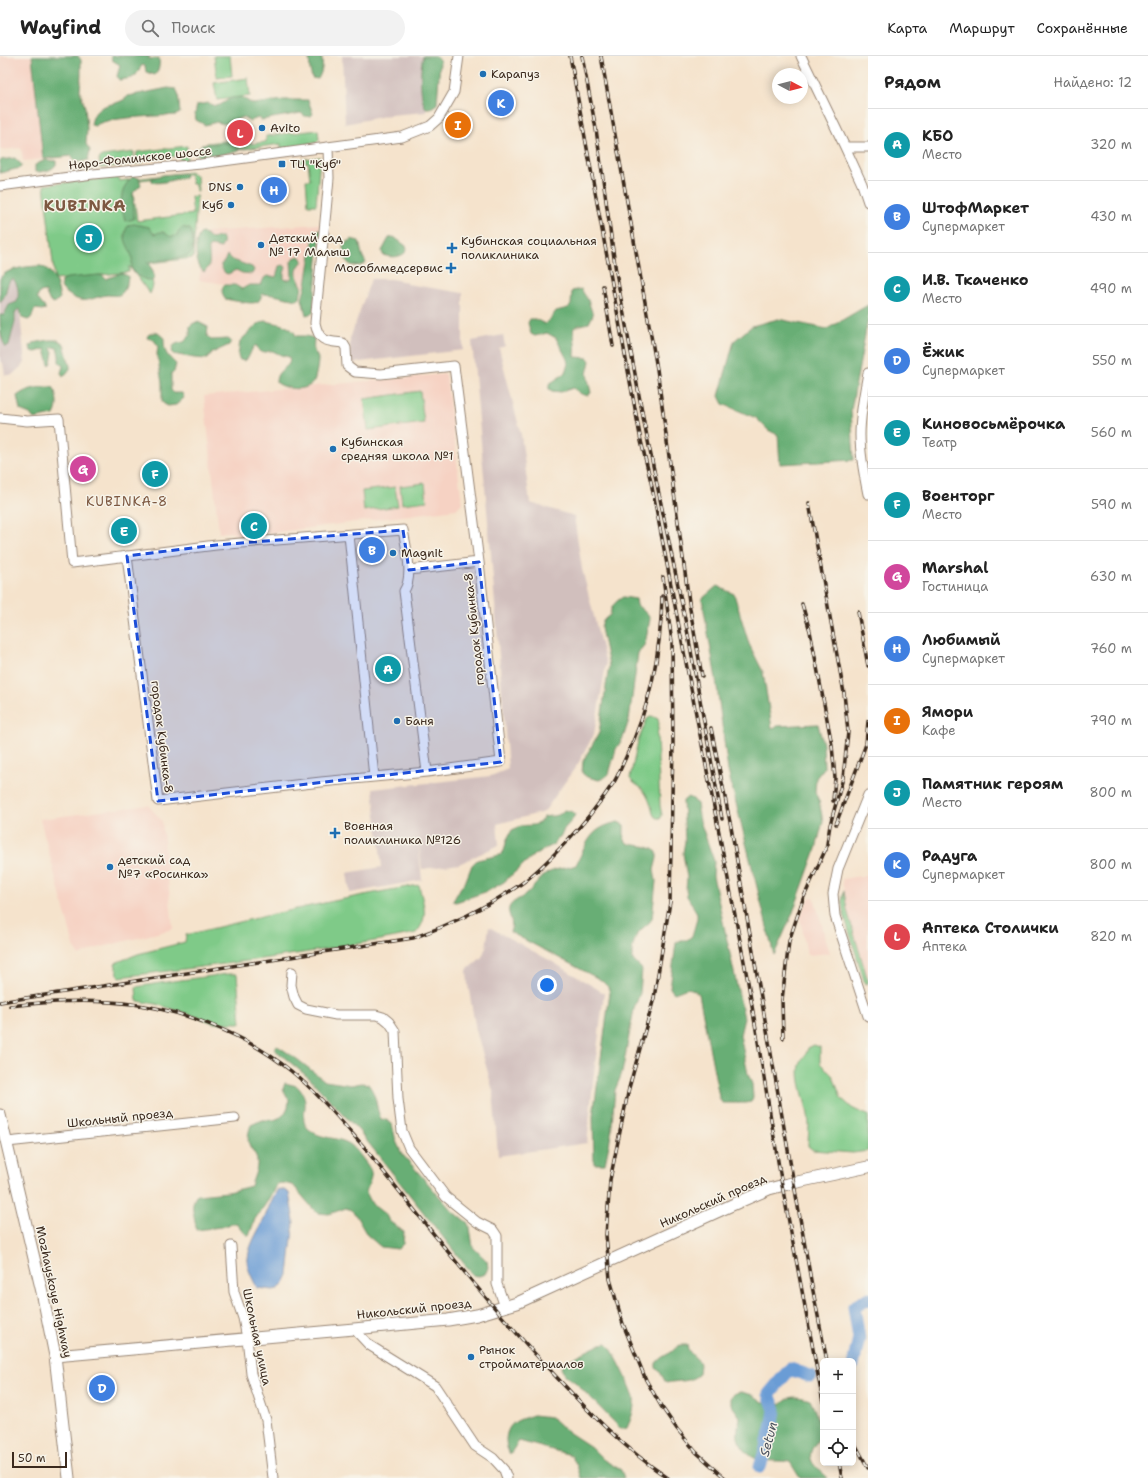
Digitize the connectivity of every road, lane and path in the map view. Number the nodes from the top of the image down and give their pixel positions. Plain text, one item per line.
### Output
1 (459, 56) edge
2 (801, 56) edge
3 (845, 147) junction
4 (868, 147) edge
5 (328, 148) junction
6 (0, 186) edge
7 (868, 202) edge
8 (868, 373) edge
9 (0, 418) edge
10 (868, 494) edge
11 (349, 535) junction
12 (127, 556) junction
13 (479, 562) junction
14 (409, 570) junction
15 (426, 772) junction
16 (374, 777) junction
17 (868, 795) edge
18 (292, 972) dead end
19 (868, 1016) edge
20 (0, 1115) edge
21 (235, 1118) dead end
22 (7, 1142) junction
23 (868, 1167) edge
24 (231, 1246) dead end
25 (505, 1307) junction
26 (354, 1329) junction
27 (247, 1338) junction
28 (55, 1356) junction
29 (69, 1478) edge
30 (273, 1478) edge
31 (507, 1478) edge

1 - 5 street, Наро-Фоминское шоссе
2 - 3 street
3 - 4 street
3 - 7 street
5 - 6 street, Наро-Фоминское шоссе
5 - 13 street, городок Кубинка-8
8 - 10 street
9 - 12 street
11 - 12 street
11 - 14 street
11 - 16 street
12 - 16 street, городок Кубинка-8
13 - 14 street
13 - 15 street, городок Кубинка-8
14 - 15 street
15 - 16 street, городок Кубинка-8
17 - 19 street
18 - 25 street
20 - 22 main road, Mozhayskoye Highway
21 - 22 street, Школьный проезд
22 - 28 main road, Mozhayskoye Highway
23 - 25 main road, Никольский проезд
24 - 27 street, Школьная улица
25 - 26 main road, Никольский проезд
26 - 27 main road, Никольский проезд
26 - 31 street
27 - 28 main road, Никольский проезд
27 - 30 street, Школьная улица
28 - 29 main road, Mozhayskoye Highway

